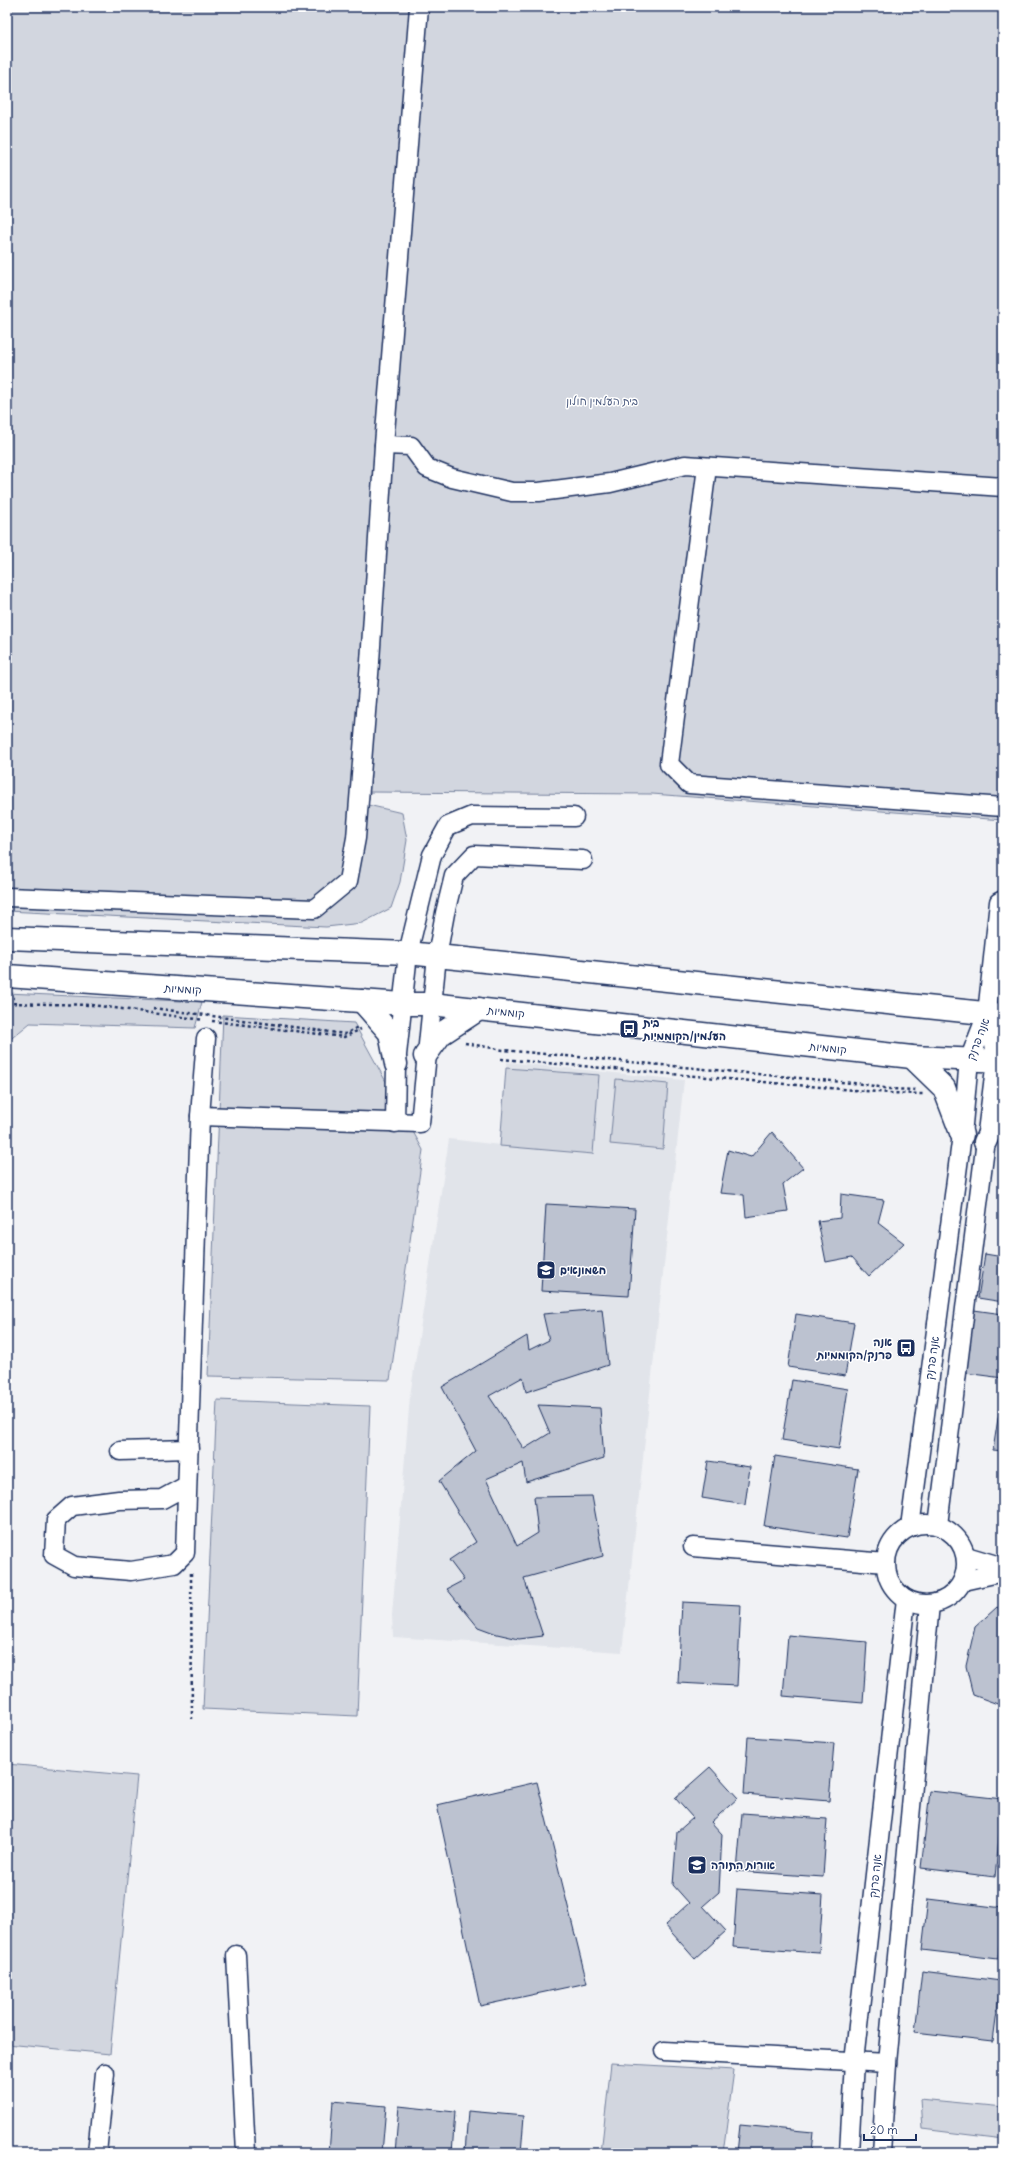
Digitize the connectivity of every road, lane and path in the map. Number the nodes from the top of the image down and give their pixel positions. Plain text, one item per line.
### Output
1 (419, 7) edge
2 (384, 445) junction
3 (707, 467) junction
4 (1003, 486) edge
5 (1003, 807) edge
6 (574, 817) dead end
7 (583, 860) dead end
8 (7, 897) edge
9 (1003, 900) edge
10 (1000, 928) edge
11 (7, 938) edge
12 (408, 953) junction
13 (437, 956) junction
14 (997, 974) edge
15 (7, 976) edge
16 (7, 998) edge
17 (15, 998) dead end
18 (362, 1001) junction
19 (7, 1003) edge
20 (404, 1004) junction
21 (432, 1004) junction
22 (149, 1007) dead end
23 (480, 1009) junction
24 (995, 1015) edge
25 (378, 1019) junction
26 (206, 1038) dead end
27 (462, 1042) dead end
28 (426, 1056) junction
29 (912, 1057) junction
30 (501, 1059) dead end
31 (969, 1060) junction
32 (999, 1061) edge
33 (396, 1064) junction
34 (946, 1093) junction
35 (1003, 1103) edge
36 (200, 1116) junction
37 (395, 1123) junction
38 (962, 1135) junction
39 (985, 1142) junction
40 (189, 1449) junction
41 (120, 1451) dead end
42 (186, 1486) junction
43 (938, 1525) junction
44 (910, 1527) junction
45 (693, 1547) dead end
46 (185, 1553) junction
47 (966, 1556) junction
48 (886, 1563) junction
49 (1003, 1567) edge
50 (1003, 1572) edge
51 (963, 1580) junction
52 (906, 1600) junction
53 (930, 1604) junction
54 (192, 1720) dead end
55 (236, 1955) dead end
56 (664, 2051) dead end
57 (854, 2061) junction
58 (887, 2062) junction
59 (105, 2073) dead end
60 (97, 2153) edge
61 (246, 2153) edge
62 (849, 2153) edge
63 (881, 2153) edge

1 - 2 street
2 - 3 street
2 - 8 street
3 - 4 street
3 - 5 street
6 - 12 street
7 - 13 street
9 - 10 street
10 - 14 street
11 - 12 main road
12 - 13 main road
12 - 20 street
13 - 21 street
13 - 24 main road
14 - 24 street
15 - 18 main road, קוממיות
16 - 17 path
18 - 20 main road, קוממיות
18 - 25 main road
19 - 25 path
20 - 21 main road, קוממיות
20 - 33 street
21 - 23 main road, קוממיות
21 - 28 street
22 - 25 path
23 - 28 main road
23 - 29 main road, קוממיות
24 - 31 street, אנה פרנק
24 - 32 street, אנה פרנק
25 - 33 main road
26 - 36 street
27 - 34 path
28 - 37 street
29 - 31 main road, קוממיות
29 - 34 main road
30 - 34 path
31 - 32 main road, קוממיות
31 - 38 street, אנה פרנק
32 - 39 street, אנה פרנק
33 - 37 street
34 - 38 main road
35 - 39 main road
36 - 37 street
36 - 40 street
38 - 44 street, אנה פרנק
39 - 43 street, אנה פרנק
40 - 41 street
40 - 42 street
42 - 46 street
42 - 46 street
43 - 44 street
43 - 47 street
44 - 48 street
45 - 48 street
46 - 54 path
47 - 49 street
47 - 51 street
48 - 52 street
50 - 51 street
51 - 53 street
52 - 53 street
52 - 57 street, אנה פרנק
53 - 58 street
55 - 61 street
56 - 57 street
57 - 58 street
57 - 62 street, אנה פרנק
58 - 63 street
59 - 60 street

